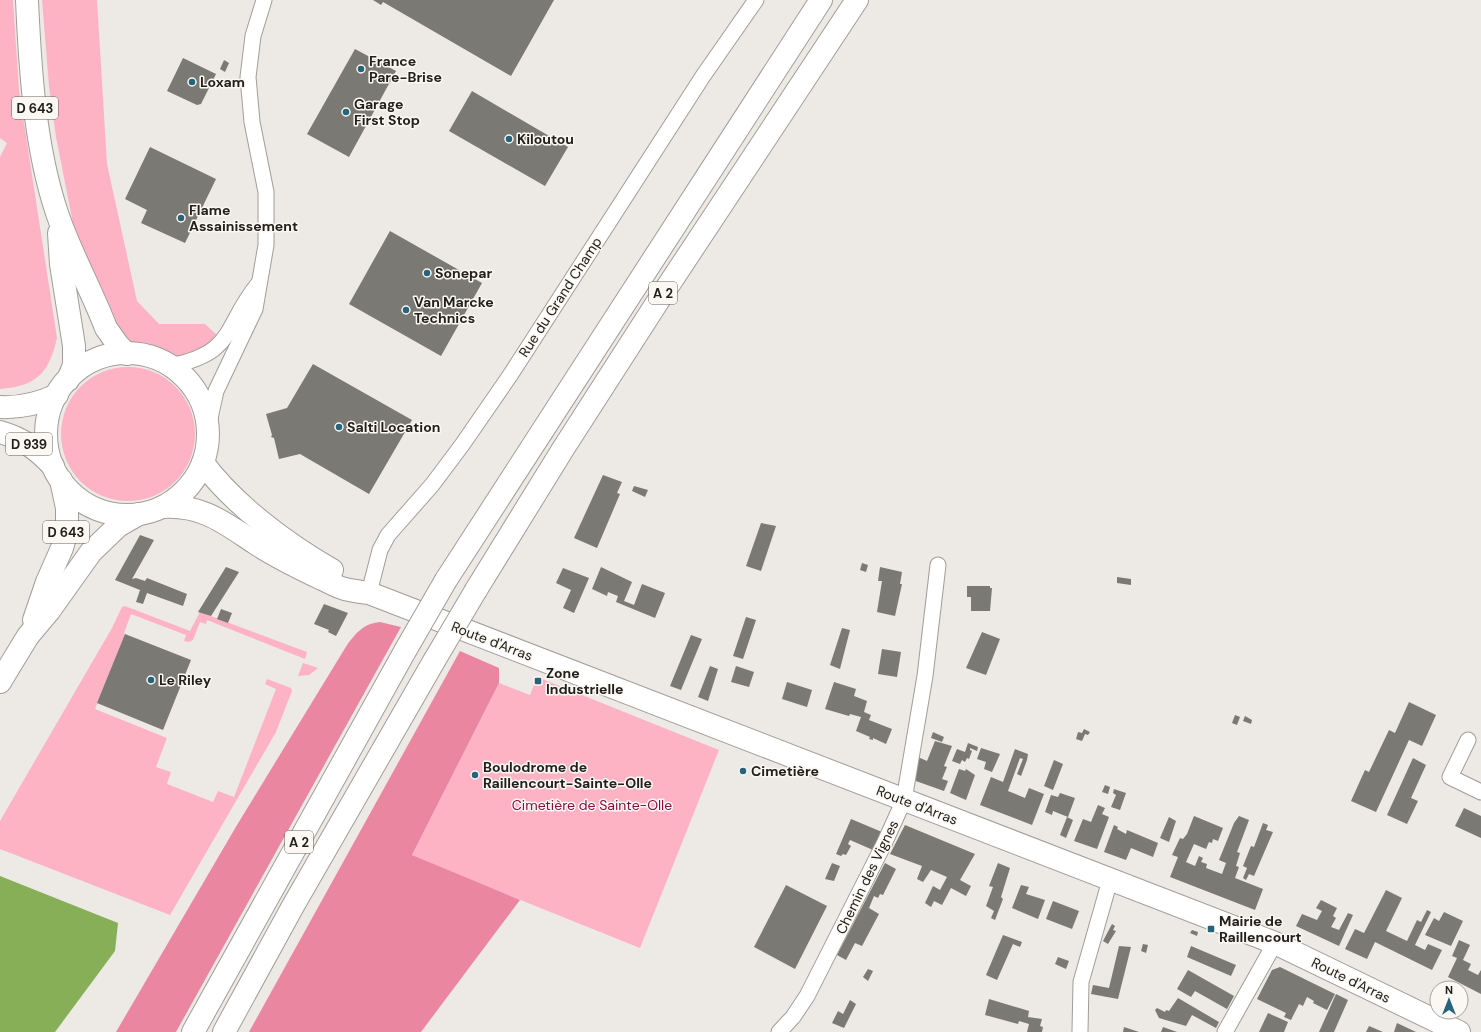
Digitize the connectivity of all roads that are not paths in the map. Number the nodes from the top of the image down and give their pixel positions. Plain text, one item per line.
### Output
1 (27, 0) edge
2 (264, 0) edge
3 (756, 0) edge
4 (821, 0) edge
5 (857, 0) edge
6 (57, 213) junction
7 (258, 284) junction
8 (127, 354) junction
9 (170, 366) junction
10 (63, 387) junction
11 (0, 407) edge
12 (208, 427) junction
13 (0, 432) edge
14 (203, 463) junction
15 (57, 473) junction
16 (163, 507) junction
17 (139, 514) junction
18 (938, 565) dead end
19 (369, 593) junction
20 (28, 636) junction
21 (0, 682) edge
22 (1468, 740) dead end
23 (1481, 792) edge
24 (904, 800) junction
25 (1110, 880) junction
26 (1275, 943) junction
27 (193, 1032) edge
28 (224, 1032) edge
29 (779, 1032) edge
30 (1080, 1032) edge
31 (1225, 1032) edge
32 (1459, 1032) edge

1 - 6 main road, D 643
2 - 7 street
3 - 19 street, Rue du Grand Champ
4 - 27 main road, A 2, bridge
5 - 28 main road, A 2, bridge
6 - 8 main road, D 643
6 - 10 main road, D 643
7 - 9 street
7 - 12 street
8 - 9 main road
8 - 10 main road
9 - 12 main road
10 - 11 main road
10 - 15 main road
12 - 14 main road
13 - 15 main road, D 939
14 - 16 main road
14 - 19 main road
15 - 17 main road
15 - 20 main road, D 643
16 - 17 main road
16 - 19 main road
17 - 20 main road, D 643
18 - 24 street, Chemin des Vignes
19 - 24 main road, Route d'Arras
20 - 21 main road, D 643
22 - 23 street
24 - 25 main road, Route d'Arras
24 - 29 street, Chemin des Vignes
25 - 26 main road, Route d'Arras
25 - 30 street
26 - 31 street
26 - 32 main road, Route d'Arras

